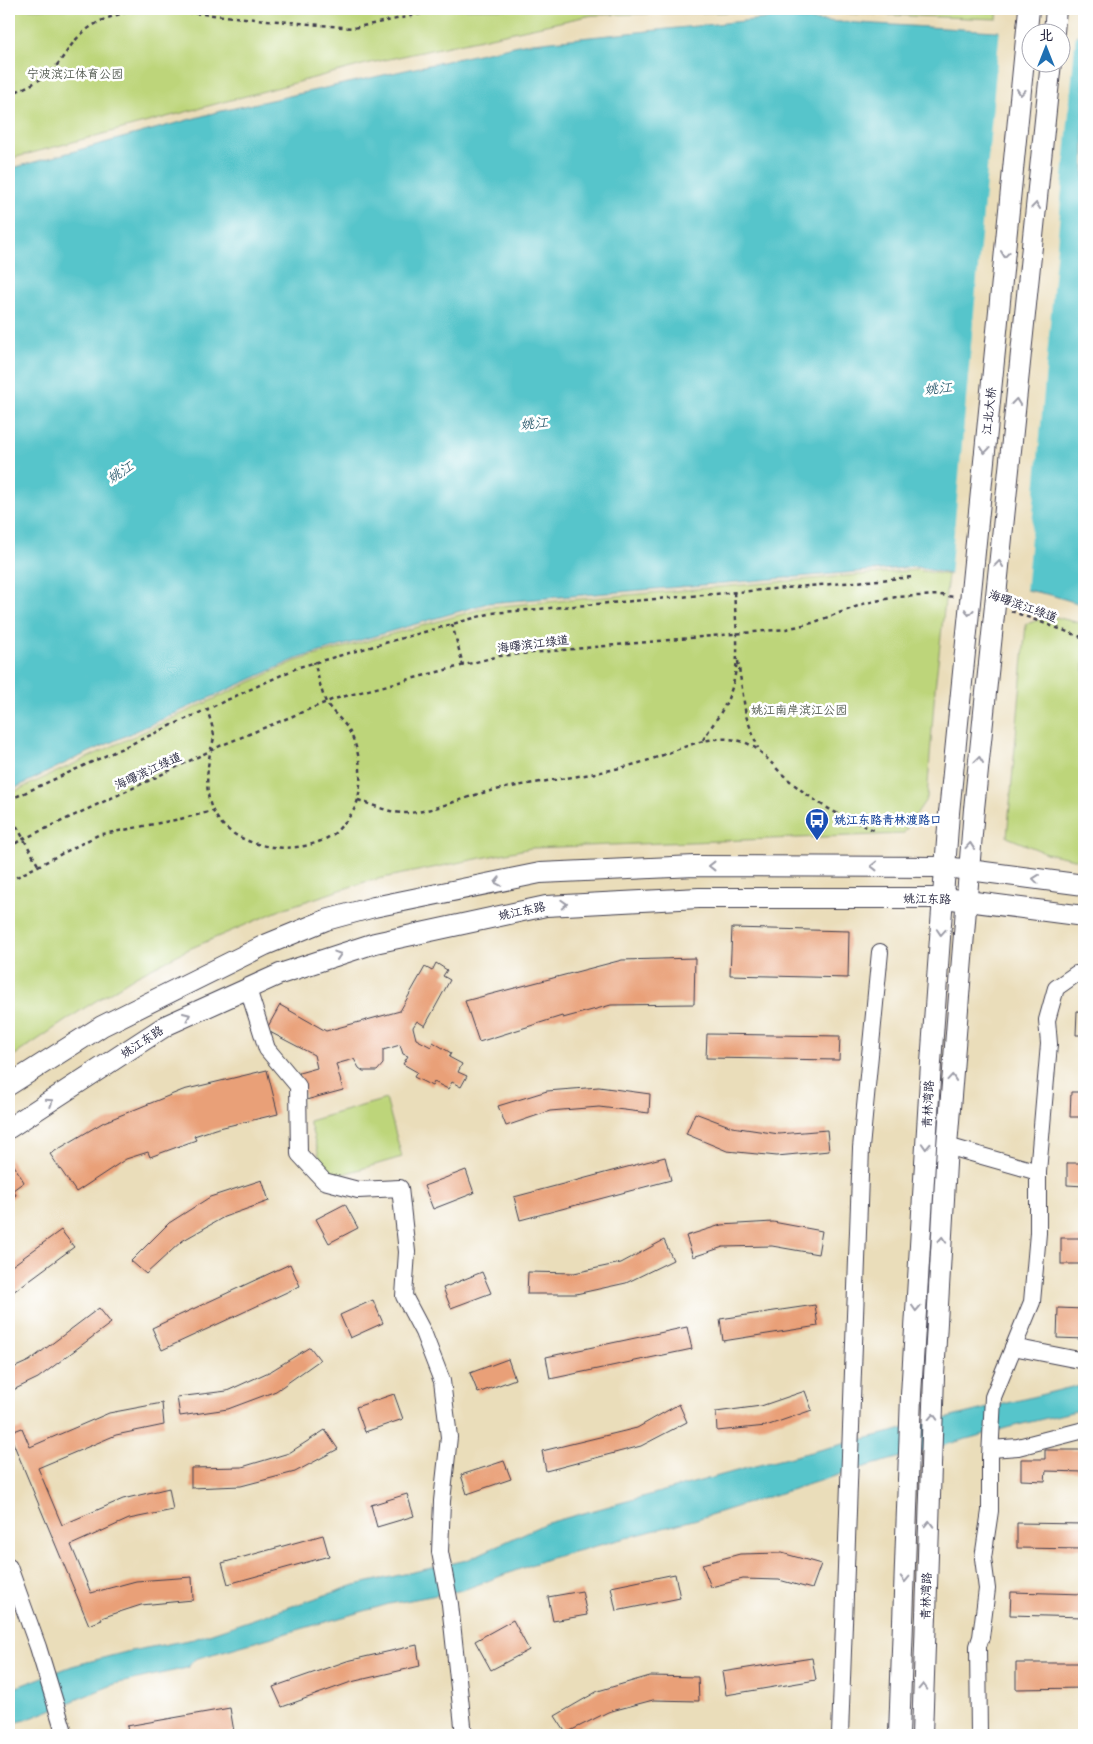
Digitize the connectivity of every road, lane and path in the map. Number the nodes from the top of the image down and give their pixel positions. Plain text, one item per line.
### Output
1 (445, 9) edge
2 (1029, 9) edge
3 (1056, 9) edge
4 (1055, 22) edge
5 (1050, 72) edge
6 (9, 95) edge
7 (914, 577) dead end
8 (734, 592) junction
9 (957, 598) dead end
10 (1009, 610) dead end
11 (452, 624) junction
12 (737, 634) junction
13 (1084, 638) edge
14 (737, 657) junction
15 (314, 662) junction
16 (463, 665) junction
17 (326, 702) junction
18 (207, 708) junction
19 (702, 741) junction
20 (758, 749) junction
21 (210, 751) junction
22 (9, 800) edge
23 (358, 800) junction
24 (974, 809) joint
25 (213, 811) junction
26 (9, 812) edge
27 (949, 813) joint
28 (874, 830) dead end
29 (23, 839) junction
30 (9, 848) edge
31 (38, 865) junction
32 (946, 866) junction
33 (968, 870) junction
34 (9, 881) edge
35 (1084, 885) edge
36 (944, 898) junction
37 (966, 901) junction
38 (1084, 916) edge
39 (880, 952) dead end
40 (1084, 974) edge
41 (248, 989) junction
42 (9, 1085) edge
43 (9, 1128) edge
44 (947, 1146) junction
45 (1038, 1172) junction
46 (1013, 1347) junction
47 (1084, 1361) edge
48 (1084, 1430) edge
49 (991, 1446) junction
50 (9, 1567) edge
51 (65, 1735) edge
52 (464, 1735) edge
53 (840, 1735) edge
54 (899, 1735) edge
55 (922, 1735) edge
56 (979, 1735) edge

1 - 6 path
2 -> 27 main road, 江北大桥, bridge
3 - 4 main road
24 -> 5 main road, 江北大桥, bridge
7 - 8 path
8 - 11 path
8 - 12 path
9 - 12 path, 海曙滨江绿道
10 - 13 path, 海曙滨江绿道
11 - 15 path
11 - 16 path
12 - 14 path
12 - 16 path, 海曙滨江绿道
14 - 19 path
14 - 20 path
15 - 17 path
15 - 18 path
16 - 17 path, 海曙滨江绿道
17 - 21 path, 海曙滨江绿道
17 - 23 path
18 - 21 path
18 - 22 path
19 - 20 path
19 - 23 path
20 - 28 path
21 - 25 path
21 - 29 path, 海曙滨江绿道
23 - 25 path
33 -> 24 main road, 青林湾路
25 - 31 path
26 - 29 path
27 - 32 main road, 青林湾路
29 - 30 path, 海曙滨江绿道
29 - 31 path
31 - 34 path
32 - 33 main road
32 - 36 main road, 青林湾路
32 -> 42 main road
35 -> 33 main road
33 - 37 main road, 青林湾路
36 - 37 main road, 姚江东路
41 -> 36 main road, 姚江东路
36 -> 54 main road, 青林湾路
37 - 38 main road, 姚江东路
44 -> 37 main road, 青林湾路
39 - 53 street
40 - 45 street
43 -> 41 main road, 姚江东路
41 - 52 street
44 - 45 street
55 -> 44 main road, 青林湾路
45 - 46 street
46 - 47 street
46 - 49 street
48 - 49 street
49 - 56 street
50 - 51 street

